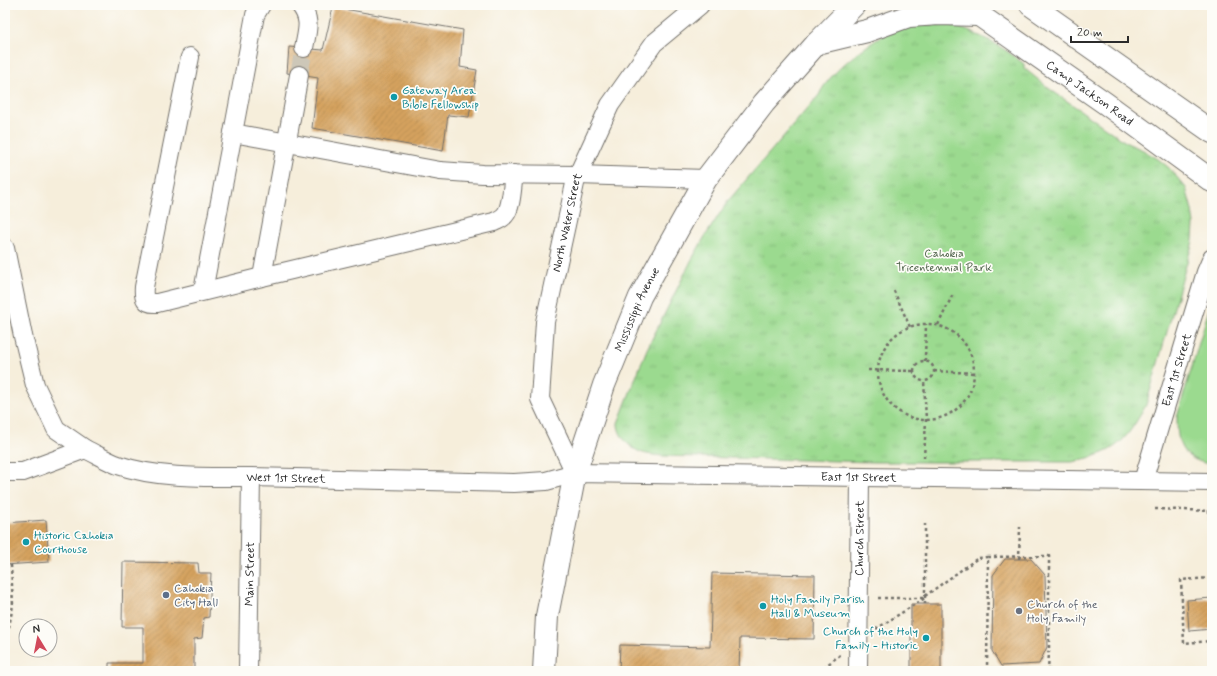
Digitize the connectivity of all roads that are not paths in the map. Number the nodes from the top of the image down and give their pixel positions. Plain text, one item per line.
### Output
1 (261, 5) edge
2 (300, 5) edge
3 (700, 5) edge
4 (854, 5) edge
5 (1038, 8) edge
6 (973, 10) edge
7 (817, 42) junction
8 (304, 48) tunnel mouth
9 (190, 57) dead end
10 (299, 75) tunnel mouth
11 (1212, 132) edge
12 (233, 133) junction
13 (286, 143) junction
14 (514, 174) junction
15 (577, 175) junction
16 (706, 179) junction
17 (1212, 181) edge
18 (5, 248) edge
19 (1212, 258) edge
20 (262, 277) junction
21 (203, 291) junction
22 (85, 449) junction
23 (5, 472) edge
24 (575, 473) junction
25 (251, 477) junction
26 (860, 477) junction
27 (1143, 481) junction
28 (1212, 482) edge
29 (248, 671) edge
30 (544, 671) edge
31 (858, 671) edge

1 - 12 street
2 - 8 street
3 - 15 street, North Water Street
4 - 7 main road, Mississippi Avenue
5 - 11 main road
6 - 7 main road
6 - 17 main road, Camp Jackson Road
7 - 16 main road, Mississippi Avenue
9 - 21 street
10 - 13 street
12 - 13 street
12 - 21 street
13 - 14 street
13 - 20 street
14 - 15 street
14 - 20 street
15 - 16 street
15 - 24 street, North Water Street
16 - 24 main road, Mississippi Avenue
18 - 22 street, West 1st Street
19 - 27 street, East 1st Street
20 - 21 street
22 - 23 street
22 - 25 street, West 1st Street
24 - 25 street, West 1st Street
24 - 26 street, East 1st Street
24 - 30 main road, Mississippi Avenue
25 - 29 street, Main Street
26 - 27 street, East 1st Street
26 - 31 street, Church Street
27 - 28 street, East 1st Street

